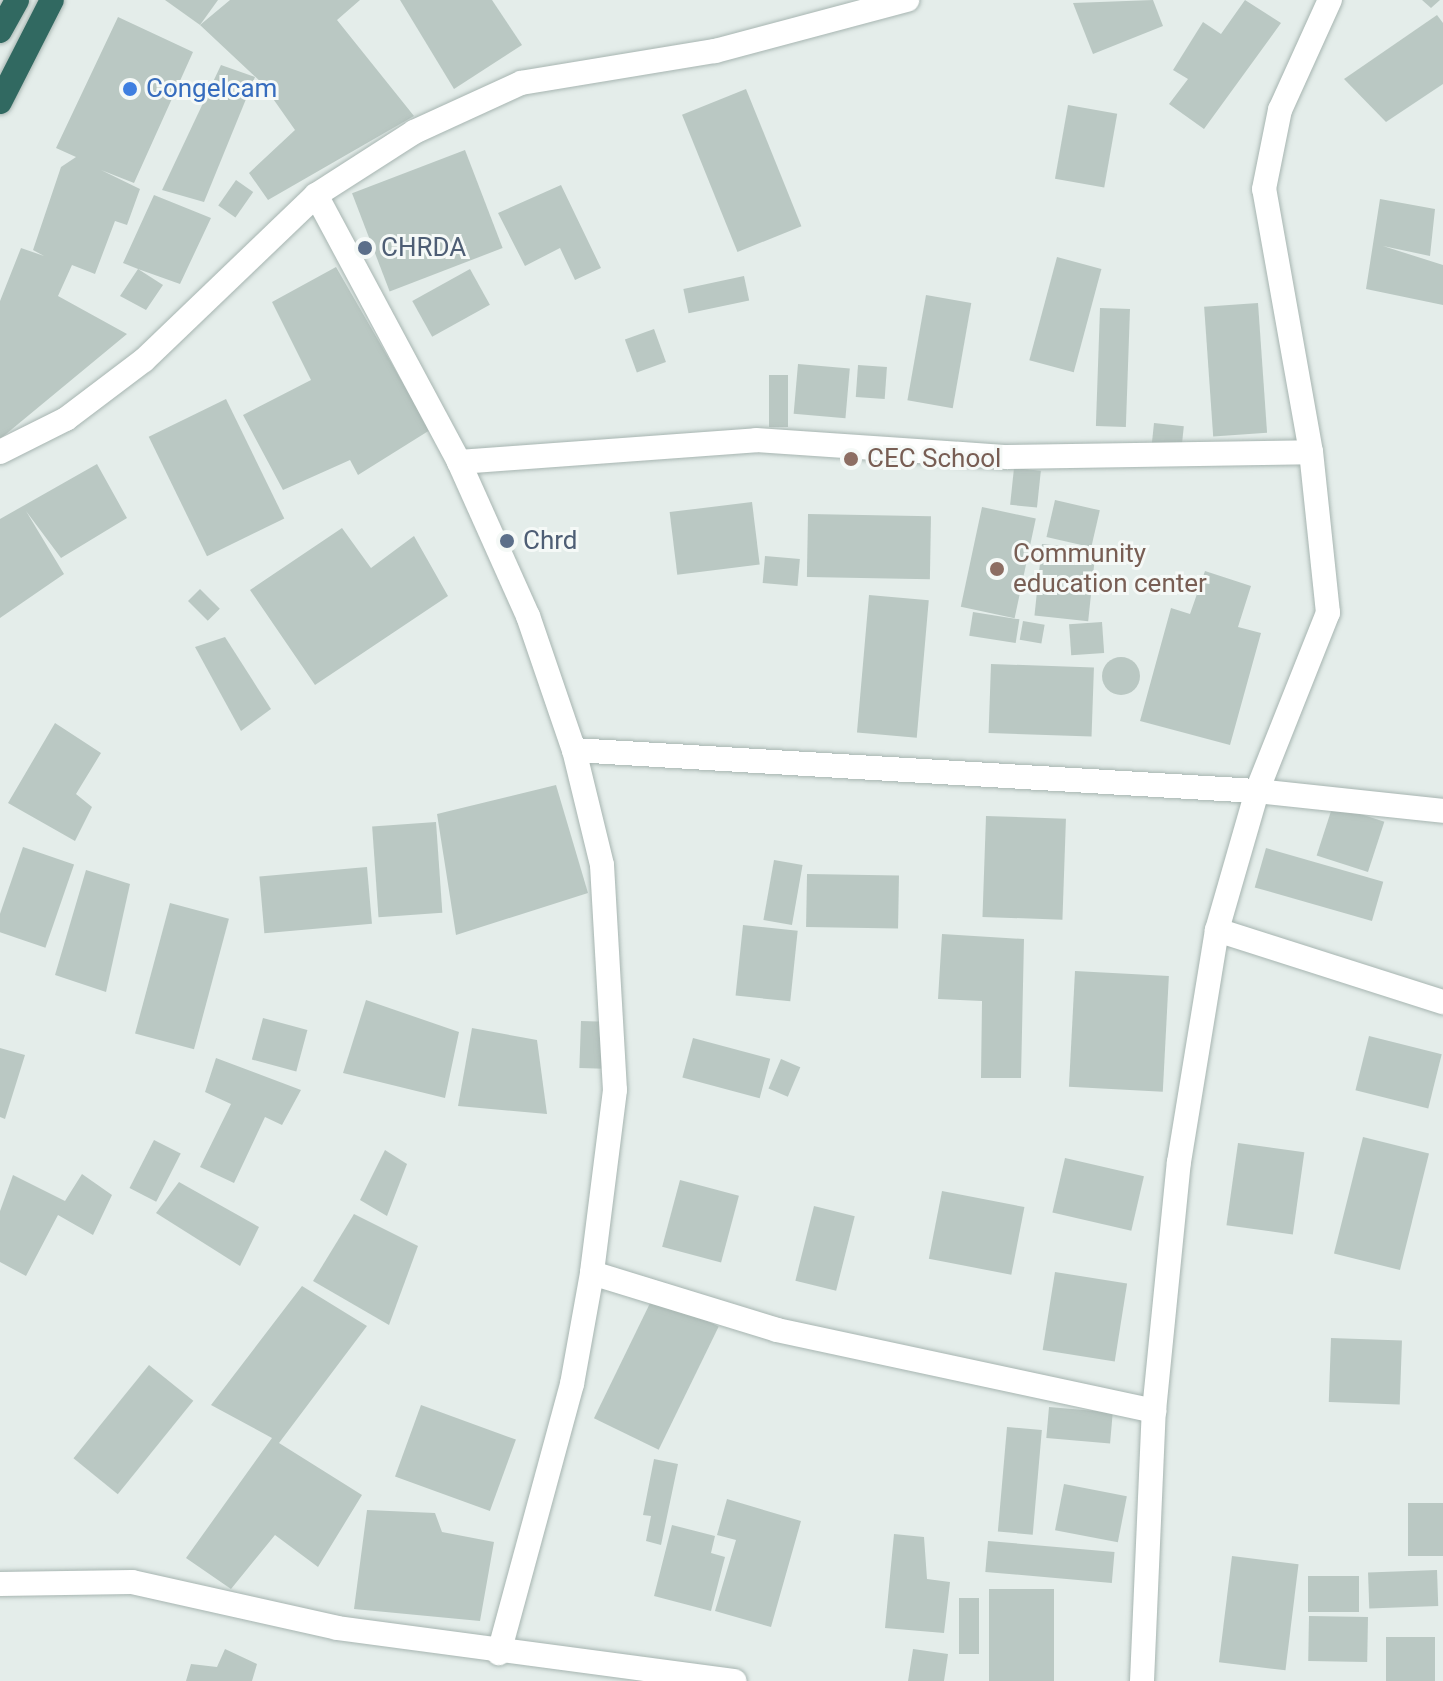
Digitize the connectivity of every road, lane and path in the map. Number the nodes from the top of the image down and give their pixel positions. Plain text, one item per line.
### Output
1 (52, 0) edge
2 (907, 0) edge
3 (1330, 0) edge
4 (6, 14) edge
5 (29, 41) junction
6 (0, 102) edge
7 (316, 195) junction
8 (0, 452) edge
9 (1311, 452) junction
10 (459, 462) junction
11 (574, 750) junction
12 (1257, 791) junction
13 (1443, 811) edge
14 (1217, 930) junction
15 (1443, 1002) edge
16 (592, 1273) junction
17 (1154, 1411) junction
18 (0, 1584) edge
19 (499, 1653) junction
20 (734, 1681) edge
21 (1142, 1681) edge

1 - 5 highway
2 - 7 street
3 - 9 street
4 - 5 street
5 - 6 highway
7 - 8 street
7 - 10 street
9 - 10 street
9 - 12 street
10 - 11 street
11 - 12 street
11 - 16 street
12 - 13 street
12 - 14 street
14 - 15 street
14 - 17 street
16 - 17 street
16 - 19 street
17 - 21 street
18 - 19 street
19 - 20 street

